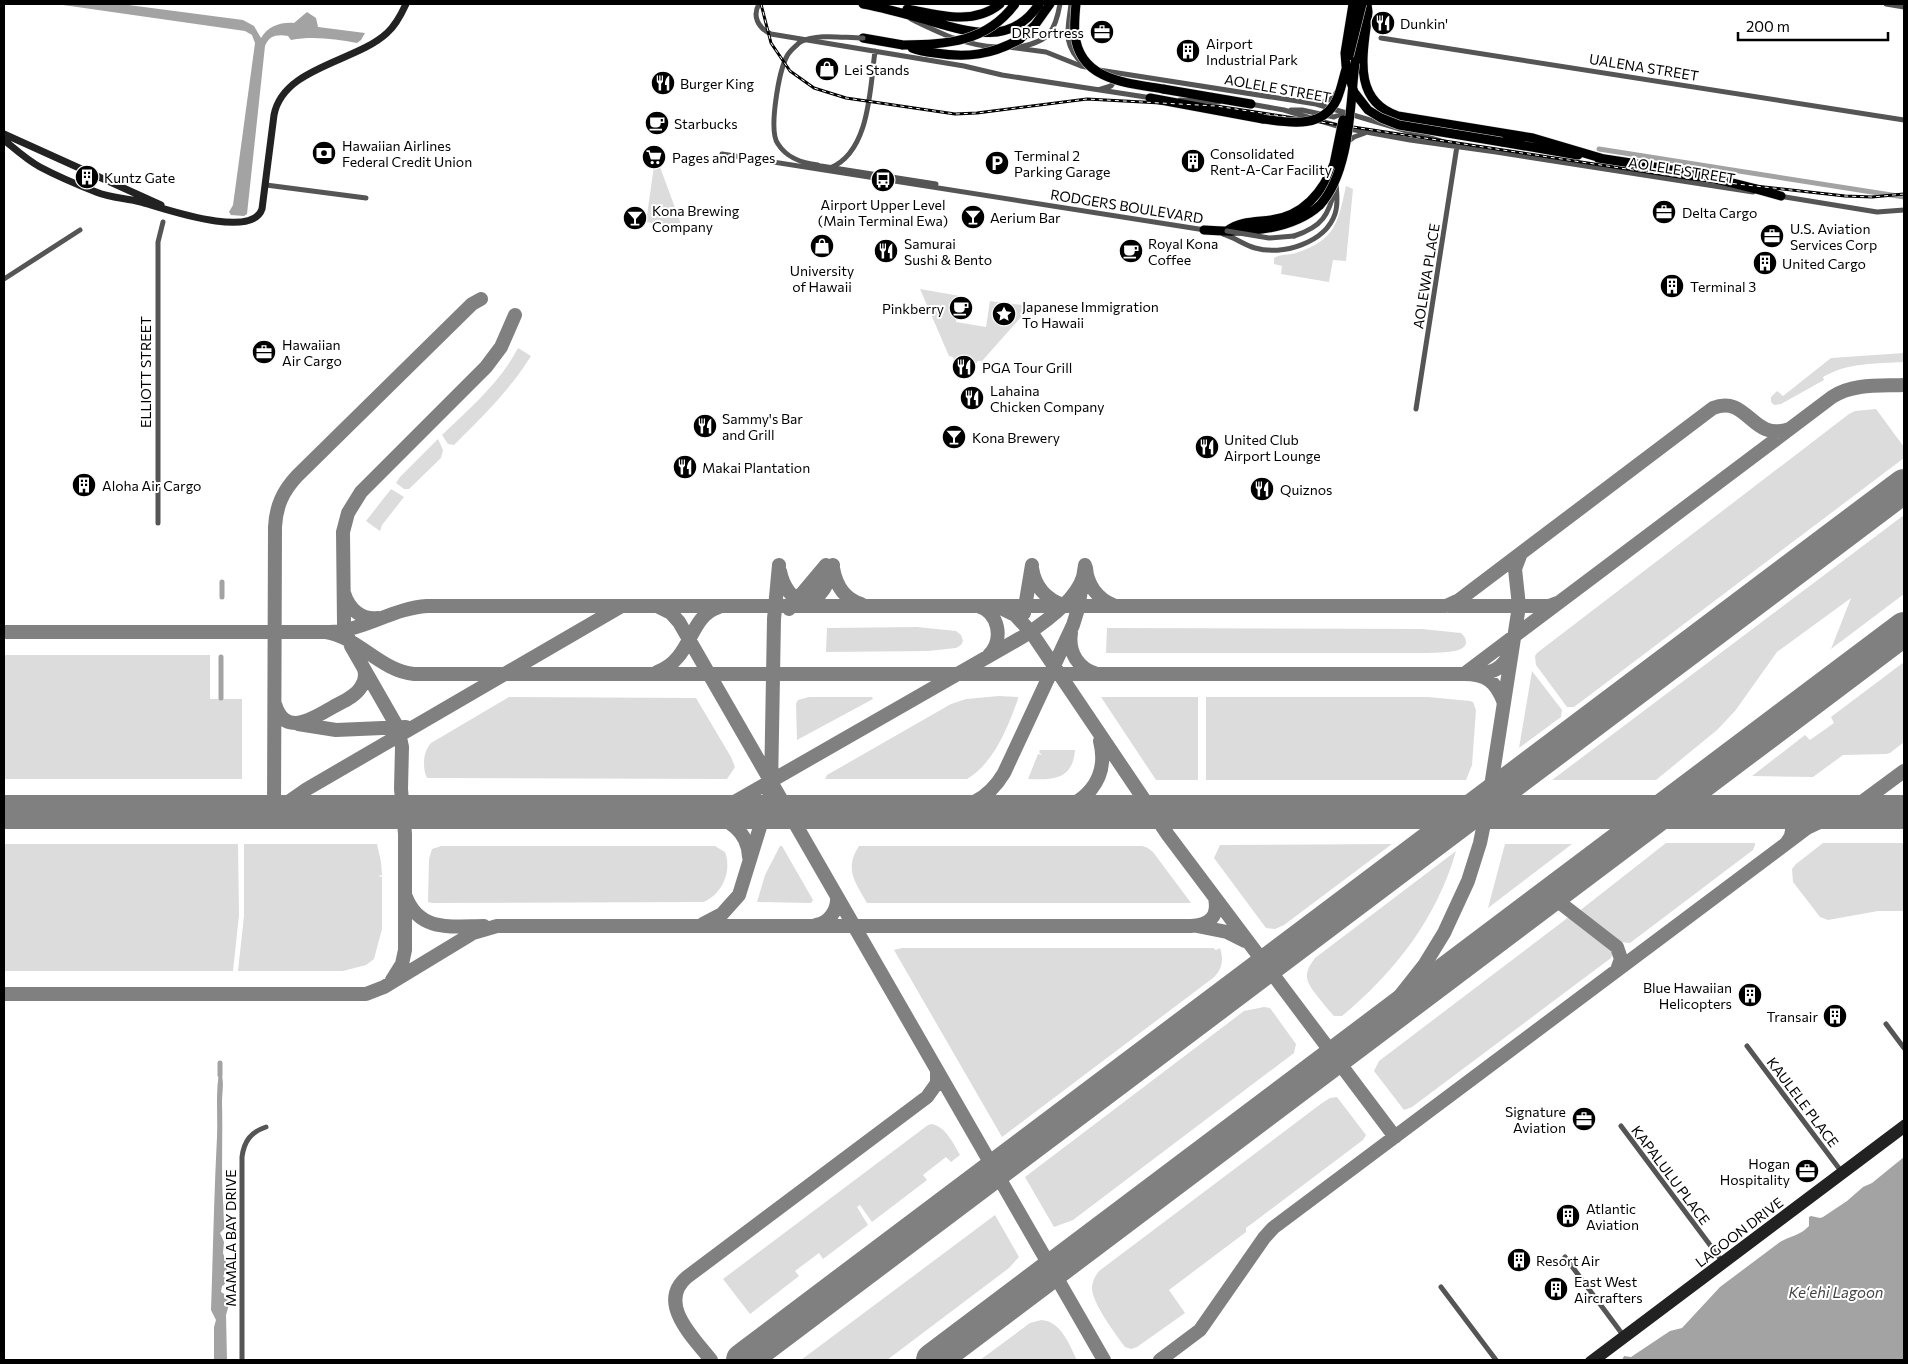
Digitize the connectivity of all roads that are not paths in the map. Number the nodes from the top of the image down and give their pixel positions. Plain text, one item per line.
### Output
1 (406, 4) edge
2 (760, 4) edge
3 (862, 4) edge
4 (870, 4) edge
5 (1000, 4) edge
6 (1015, 4) edge
7 (1039, 4) edge
8 (1050, 4) edge
9 (1060, 4) edge
10 (1071, 4) edge
11 (1076, 4) edge
12 (1353, 4) edge
13 (1364, 4) edge
14 (1886, 4) edge
15 (1904, 7) edge
16 (863, 38) joint
17 (1381, 38) dead end
18 (903, 45) junction
19 (1014, 48) junction
20 (875, 51) junction
21 (1354, 62) junction
22 (1087, 68) junction
23 (1118, 73) junction
24 (1096, 91) junction
25 (1150, 98) junction
26 (1251, 104) junction
27 (1316, 104) junction
28 (1284, 110) junction
29 (1346, 112) junction
30 (1904, 120) edge
31 (1344, 128) junction
32 (1368, 133) junction
33 (4, 134) edge
34 (1503, 138) junction
35 (4, 140) edge
36 (1457, 146) junction
37 (1341, 152) junction
38 (722, 154) dead end
39 (827, 170) junction
40 (1336, 182) junction
41 (266, 185) junction
42 (1781, 196) junction
43 (366, 198) dead end
44 (168, 209) junction
45 (1904, 210) edge
46 (163, 222) dead end
47 (80, 230) dead end
48 (1204, 230) junction
49 (1227, 231) junction
50 (4, 280) edge
51 (1416, 409) dead end
52 (158, 524) dead end
53 (1886, 1024) dead end
54 (1747, 1046) dead end
55 (1904, 1048) edge
56 (1904, 1123) edge
57 (1621, 1126) dead end
58 (266, 1127) dead end
59 (1904, 1130) edge
60 (1842, 1173) junction
61 (1565, 1257) dead end
62 (1724, 1263) junction
63 (1441, 1287) dead end
64 (1625, 1337) junction
65 (242, 1360) edge
66 (1496, 1360) edge
67 (1589, 1360) edge
68 (1598, 1360) edge

1 - 41 street
2 - 20 street, AOLELE STREET
3 - 7 highway
3 - 19 street, AOLELE STREET
4 - 5 highway
6 - 18 highway, bridge
8 - 18 highway, bridge
9 - 19 street
10 - 22 street
11 - 26 highway, bridge
12 - 34 highway, bridge
13 - 21 highway, bridge
13 - 25 highway, bridge
13 - 34 highway
14 - 15 street
16 - 18 highway
16 - 49 street, bridge
17 - 30 street, UALENA STREET
19 - 22 street, AOLELE STREET
20 - 24 street, AOLELE STREET
20 - 39 street
21 - 27 street
21 - 29 street, RODGERS BOULEVARD
21 - 48 highway, bridge
21 - 49 highway, bridge
22 - 23 street, AOLELE STREET
23 - 24 street
23 - 27 street, AOLELE STREET
24 - 25 street, AOLELE STREET
25 - 26 street, AOLELE STREET
26 - 28 street, AOLELE STREET
27 - 29 street, AOLELE STREET
28 - 29 street
28 - 31 street, AOLELE STREET
29 - 31 street, RODGERS BOULEVARD
29 - 36 street, AOLELE STREET
31 - 32 street, AOLELE STREET
31 - 37 street, RODGERS BOULEVARD
32 - 36 street, AOLELE STREET
32 - 37 street
33 - 44 street
34 - 42 highway
35 - 44 street
36 - 42 street, AOLELE STREET
36 - 51 street, AOLEWA PLACE
37 - 40 street, RODGERS BOULEVARD
38 - 39 street, RODGERS BOULEVARD
39 - 48 street, RODGERS BOULEVARD
40 - 48 street, RODGERS BOULEVARD
40 - 49 street, bridge
41 - 43 street
41 - 44 street
42 - 45 street, AOLELE STREET
46 - 52 street, ELLIOTT STREET
47 - 50 street
53 - 55 street
54 - 60 street, KAULELE PLACE
56 - 60 street, LAGOON DRIVE
57 - 62 street, KAPALULU PLACE
58 - 65 street, MAMALA BAY DRIVE
59 - 60 street, LAGOON DRIVE
60 - 62 street, LAGOON DRIVE
61 - 64 street
62 - 64 street, LAGOON DRIVE
63 - 66 street
64 - 67 street, LAGOON DRIVE
64 - 68 street, LAGOON DRIVE

